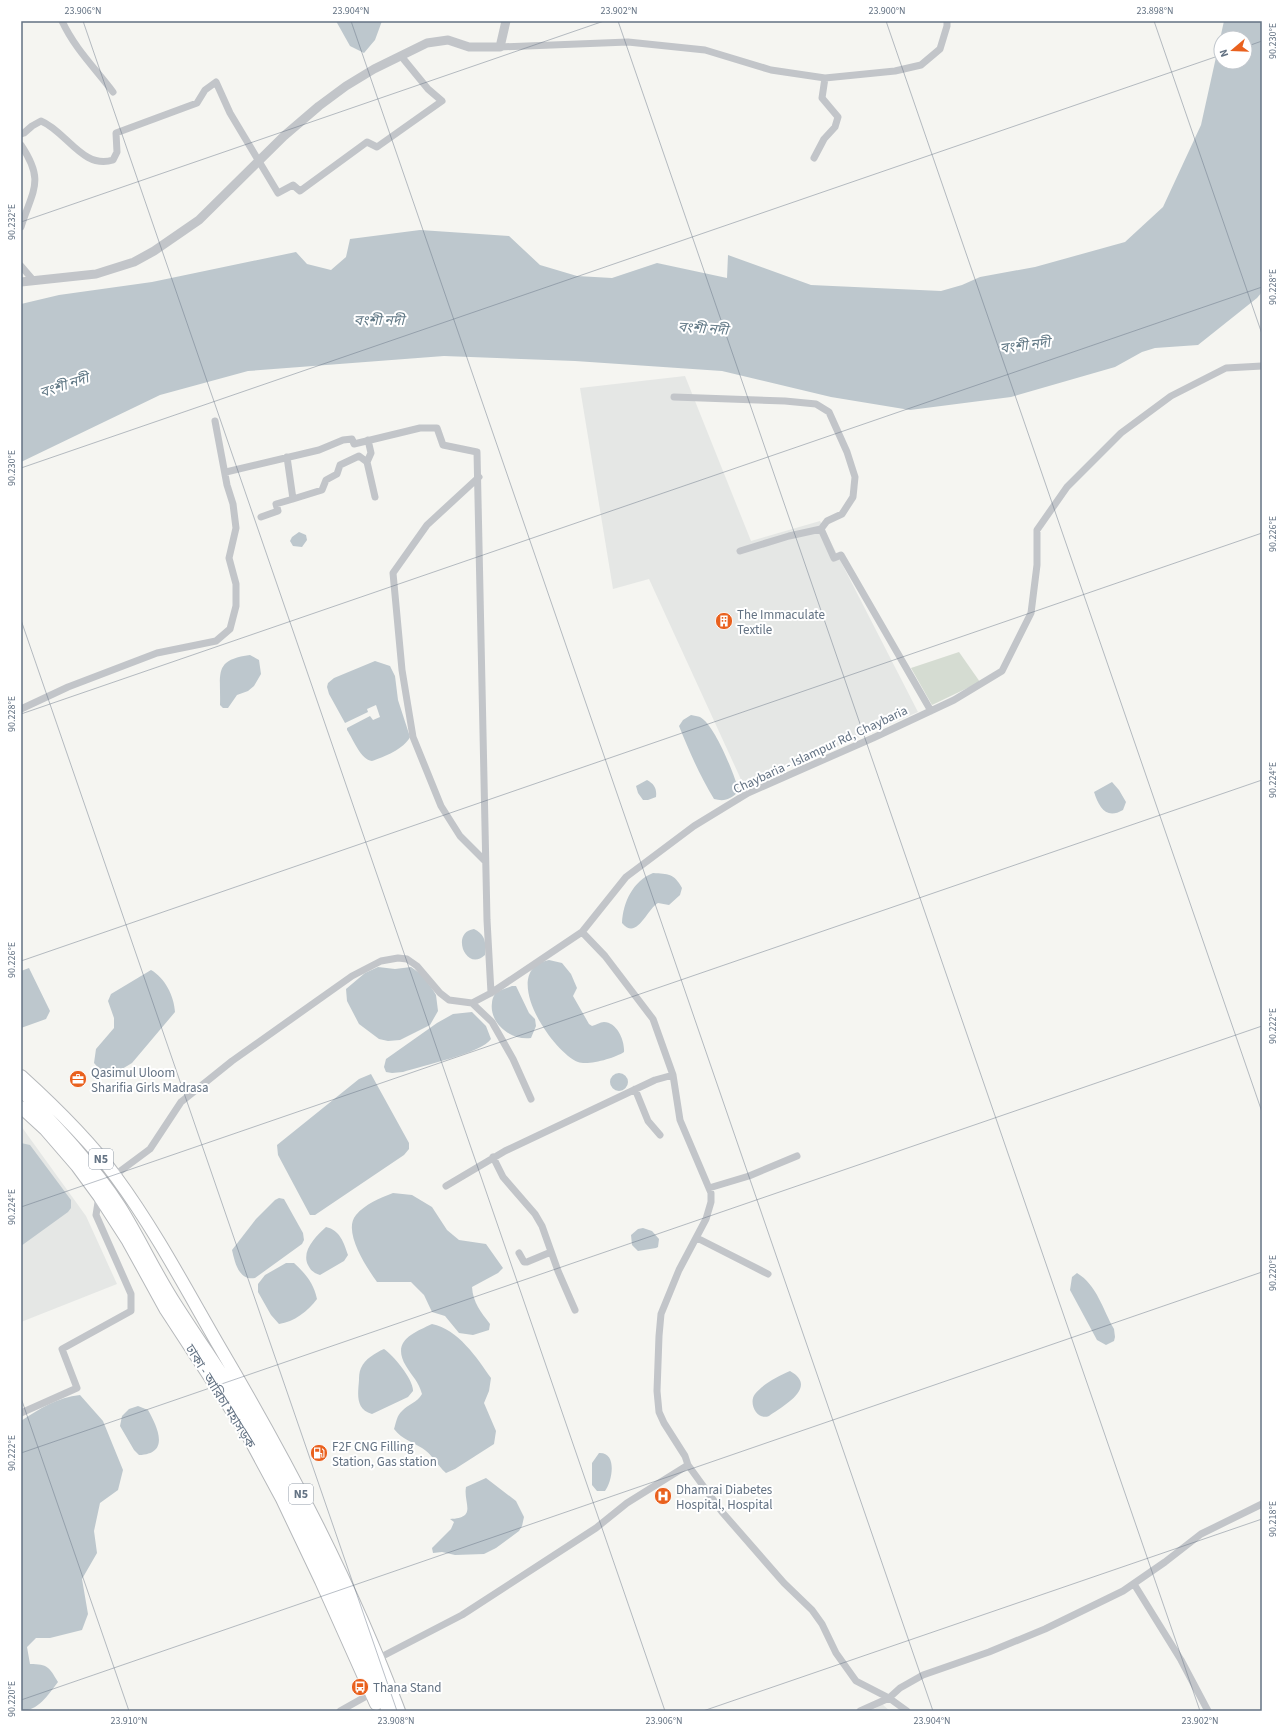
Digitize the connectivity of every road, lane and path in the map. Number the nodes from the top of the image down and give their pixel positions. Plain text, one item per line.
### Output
1 (62, 21) edge
2 (506, 21) edge
3 (946, 21) edge
4 (500, 47) junction
5 (401, 56) junction
6 (825, 78) junction
7 (112, 92) dead end
8 (21, 134) edge
9 (21, 145) edge
10 (814, 158) dead end
11 (258, 161) junction
12 (21, 226) edge
13 (21, 266) edge
14 (25, 281) edge
15 (1262, 366) edge
16 (674, 397) dead end
17 (215, 421) dead end
18 (368, 440) junction
19 (287, 457) junction
20 (366, 462) junction
21 (226, 472) junction
22 (479, 477) junction
23 (375, 497) dead end
24 (293, 499) junction
25 (262, 517) dead end
26 (822, 529) junction
27 (740, 552) dead end
28 (21, 709) edge
29 (931, 711) junction
30 (485, 861) junction
31 (582, 932) junction
32 (491, 993) junction
33 (472, 1003) junction
34 (673, 1075) junction
35 (21, 1076) edge
36 (21, 1090) edge
37 (635, 1090) junction
38 (531, 1099) dead end
39 (21, 1107) edge
40 (660, 1135) dead end
41 (797, 1156) dead end
42 (493, 1157) junction
43 (115, 1175) junction
44 (446, 1186) dead end
45 (709, 1188) junction
46 (100, 1196) junction
47 (697, 1238) junction
48 (551, 1252) junction
49 (519, 1253) dead end
50 (768, 1274) dead end
51 (171, 1308) junction
52 (575, 1310) dead end
53 (21, 1413) edge
54 (688, 1465) junction
55 (1262, 1504) edge
56 (1134, 1584) junction
57 (379, 1658) junction
58 (372, 1693) junction
59 (889, 1698) junction
60 (340, 1711) edge
61 (379, 1711) edge
62 (388, 1711) edge
63 (399, 1711) edge
64 (860, 1711) edge
65 (907, 1711) edge
66 (1208, 1711) edge

1 - 7 street
2 - 4 street
3 - 6 street
4 - 5 street
4 - 6 street
5 - 11 street
5 - 11 street
6 - 10 street
8 - 11 street
9 - 12 street
11 - 14 street
13 - 14 street
15 - 29 street, Chaybaria - Islampur Rd, Chaybaria
16 - 26 street
17 - 21 street
18 - 19 street
18 - 20 street
18 - 22 street
19 - 21 street
19 - 24 street
20 - 23 street
20 - 24 street
21 - 28 street
22 - 30 street
22 - 30 street
24 - 25 street
26 - 27 street
26 - 29 street
29 - 31 street, Chaybaria - Islampur Rd, Chaybaria
30 - 32 street
31 - 32 street, Chaybaria - Islampur Rd, Chaybaria
31 - 34 street
32 - 33 street, Chaybaria - Islampur Rd, Chaybaria
33 - 38 street
33 - 43 street
34 - 37 street
34 - 45 street
35 - 43 highway, N5
36 - 51 highway, N5
37 - 40 street
37 - 42 street
39 - 46 highway, ঢাকা - আরিচা মহাসড়ক / N5
41 - 45 street
42 - 44 street
42 - 48 street
43 - 57 highway, N5
45 - 47 street
46 - 51 highway, ঢাকা - আরিচা মহাসড়ক / N5
46 - 53 street
47 - 50 street
47 - 54 street
48 - 49 street
48 - 52 street
51 - 58 highway, ঢাকা - আরিচা মহাসড়ক / N5
51 - 62 highway, N5
54 - 57 street
54 - 59 street
55 - 56 street
56 - 59 street
56 - 66 street
57 - 63 highway, N5
58 - 60 street
58 - 61 highway, ঢাকা - আরিচা মহাসড়ক / N5
59 - 64 street
59 - 65 street

